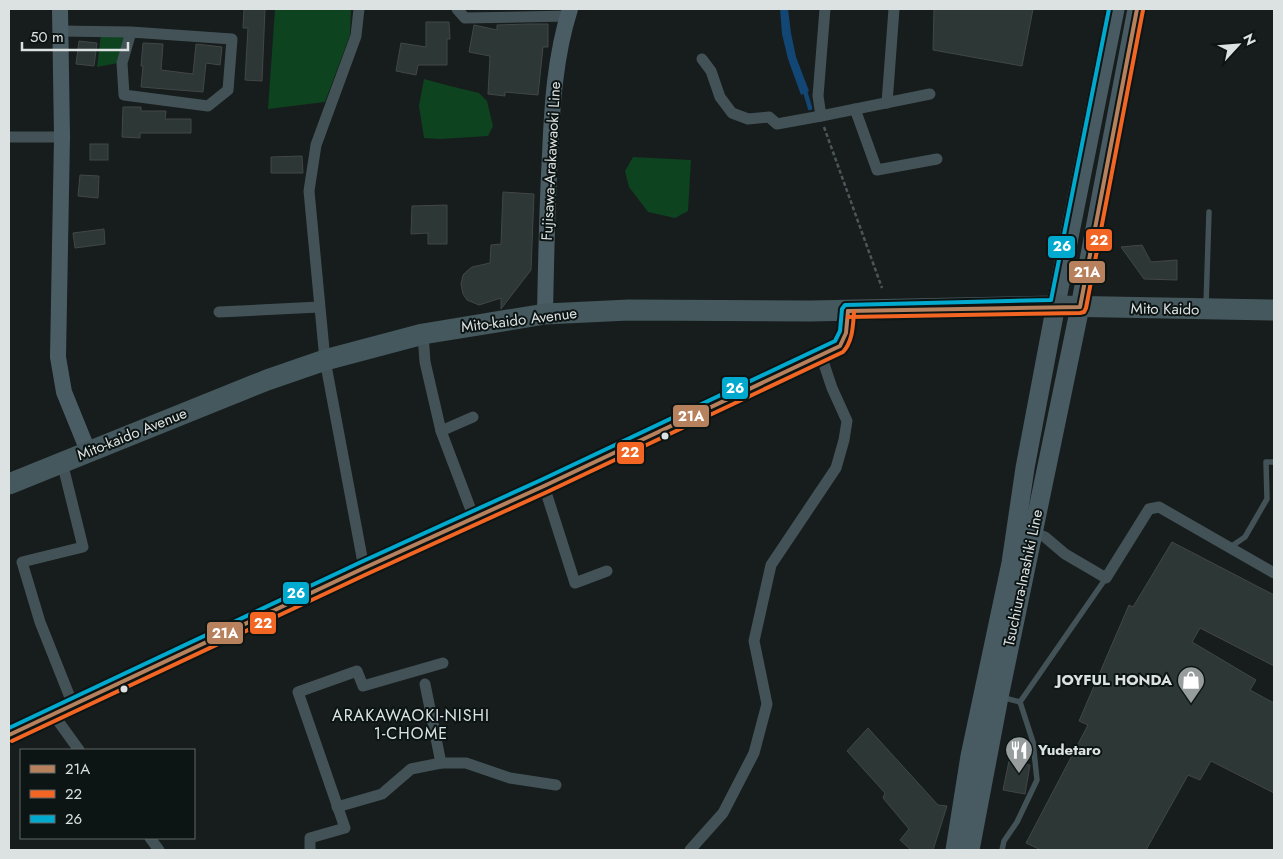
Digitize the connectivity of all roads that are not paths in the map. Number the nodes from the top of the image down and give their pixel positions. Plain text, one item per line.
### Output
1 (60, 9) edge
2 (359, 9) edge
3 (457, 9) edge
4 (826, 9) edge
5 (894, 9) edge
6 (1115, 9) edge
7 (1137, 9) edge
8 (569, 12) edge
9 (60, 31) junction
10 (131, 32) junction
11 (702, 59) dead end
12 (930, 94) dead end
13 (887, 103) junction
14 (855, 109) junction
15 (820, 116) junction
16 (9, 137) edge
17 (62, 138) junction
18 (937, 159) dead end
19 (1209, 212) dead end
20 (1056, 306) junction
21 (319, 307) junction
22 (1080, 307) junction
23 (1206, 310) junction
24 (1274, 310) edge
25 (848, 311) junction
26 (219, 312) dead end
27 (545, 314) junction
28 (423, 334) junction
29 (821, 355) junction
30 (325, 360) junction
31 (473, 417) dead end
32 (440, 431) junction
33 (88, 452) junction
34 (62, 462) junction
35 (1274, 462) edge
36 (9, 484) edge
37 (544, 486) junction
38 (474, 518) junction
39 (1033, 532) junction
40 (1229, 548) junction
41 (364, 568) junction
42 (607, 571) dead end
43 (1274, 573) edge
44 (1106, 578) junction
45 (443, 663) dead end
46 (425, 684) dead end
47 (999, 697) junction
48 (1020, 702) junction
49 (73, 705) junction
50 (53, 714) junction
51 (9, 735) edge
52 (78, 749) edge
53 (440, 763) junction
54 (556, 785) dead end
55 (338, 806) junction
56 (151, 839) edge
57 (159, 850) edge
58 (310, 850) edge
59 (690, 850) edge
60 (955, 850) edge
61 (970, 850) edge
62 (1002, 850) edge

1 - 9 street
2 - 21 street
3 - 8 street
4 - 15 street
5 - 13 street
6 - 20 main road, Tsuchiura-Inashiki Line
7 - 22 main road, Tsuchiura-Inashiki Line
8 - 27 street, Fujisawa-Arakawaoki Line
9 - 10 street
9 - 17 street
10 - 10 street
11 - 15 street
12 - 13 street
13 - 14 street
14 - 15 street
14 - 18 street
16 - 17 street
17 - 33 street
19 - 23 lane
20 - 22 highway, Mito Kaido
20 - 25 highway, Mito-kaido Avenue
20 - 60 main road, Tsuchiura-Inashiki Line
21 - 26 street
21 - 30 street
22 - 23 highway, Mito Kaido
22 - 39 main road, Tsuchiura-Inashiki Line
23 - 24 highway, Mito Kaido
25 - 27 highway, Mito-kaido Avenue
25 - 29 street
27 - 28 highway, Mito-kaido Avenue
28 - 30 highway, Mito-kaido Avenue
28 - 32 street
29 - 37 street
29 - 59 street
30 - 33 highway, Mito-kaido Avenue
30 - 41 street
31 - 32 street
32 - 38 street
33 - 34 highway, Mito-kaido Avenue
34 - 36 highway, Mito-kaido Avenue
34 - 49 street
35 - 40 lane
37 - 38 street
37 - 42 street
38 - 41 street
39 - 44 street
39 - 47 main road, Tsuchiura-Inashiki Line
40 - 43 street
40 - 44 street
41 - 49 street
44 - 48 lane
45 - 55 street
46 - 53 street
47 - 48 lane
47 - 61 main road, Tsuchiura-Inashiki Line
48 - 62 lane
49 - 50 street
50 - 51 street
50 - 52 street
53 - 54 street
53 - 55 street
55 - 58 street
56 - 57 street

